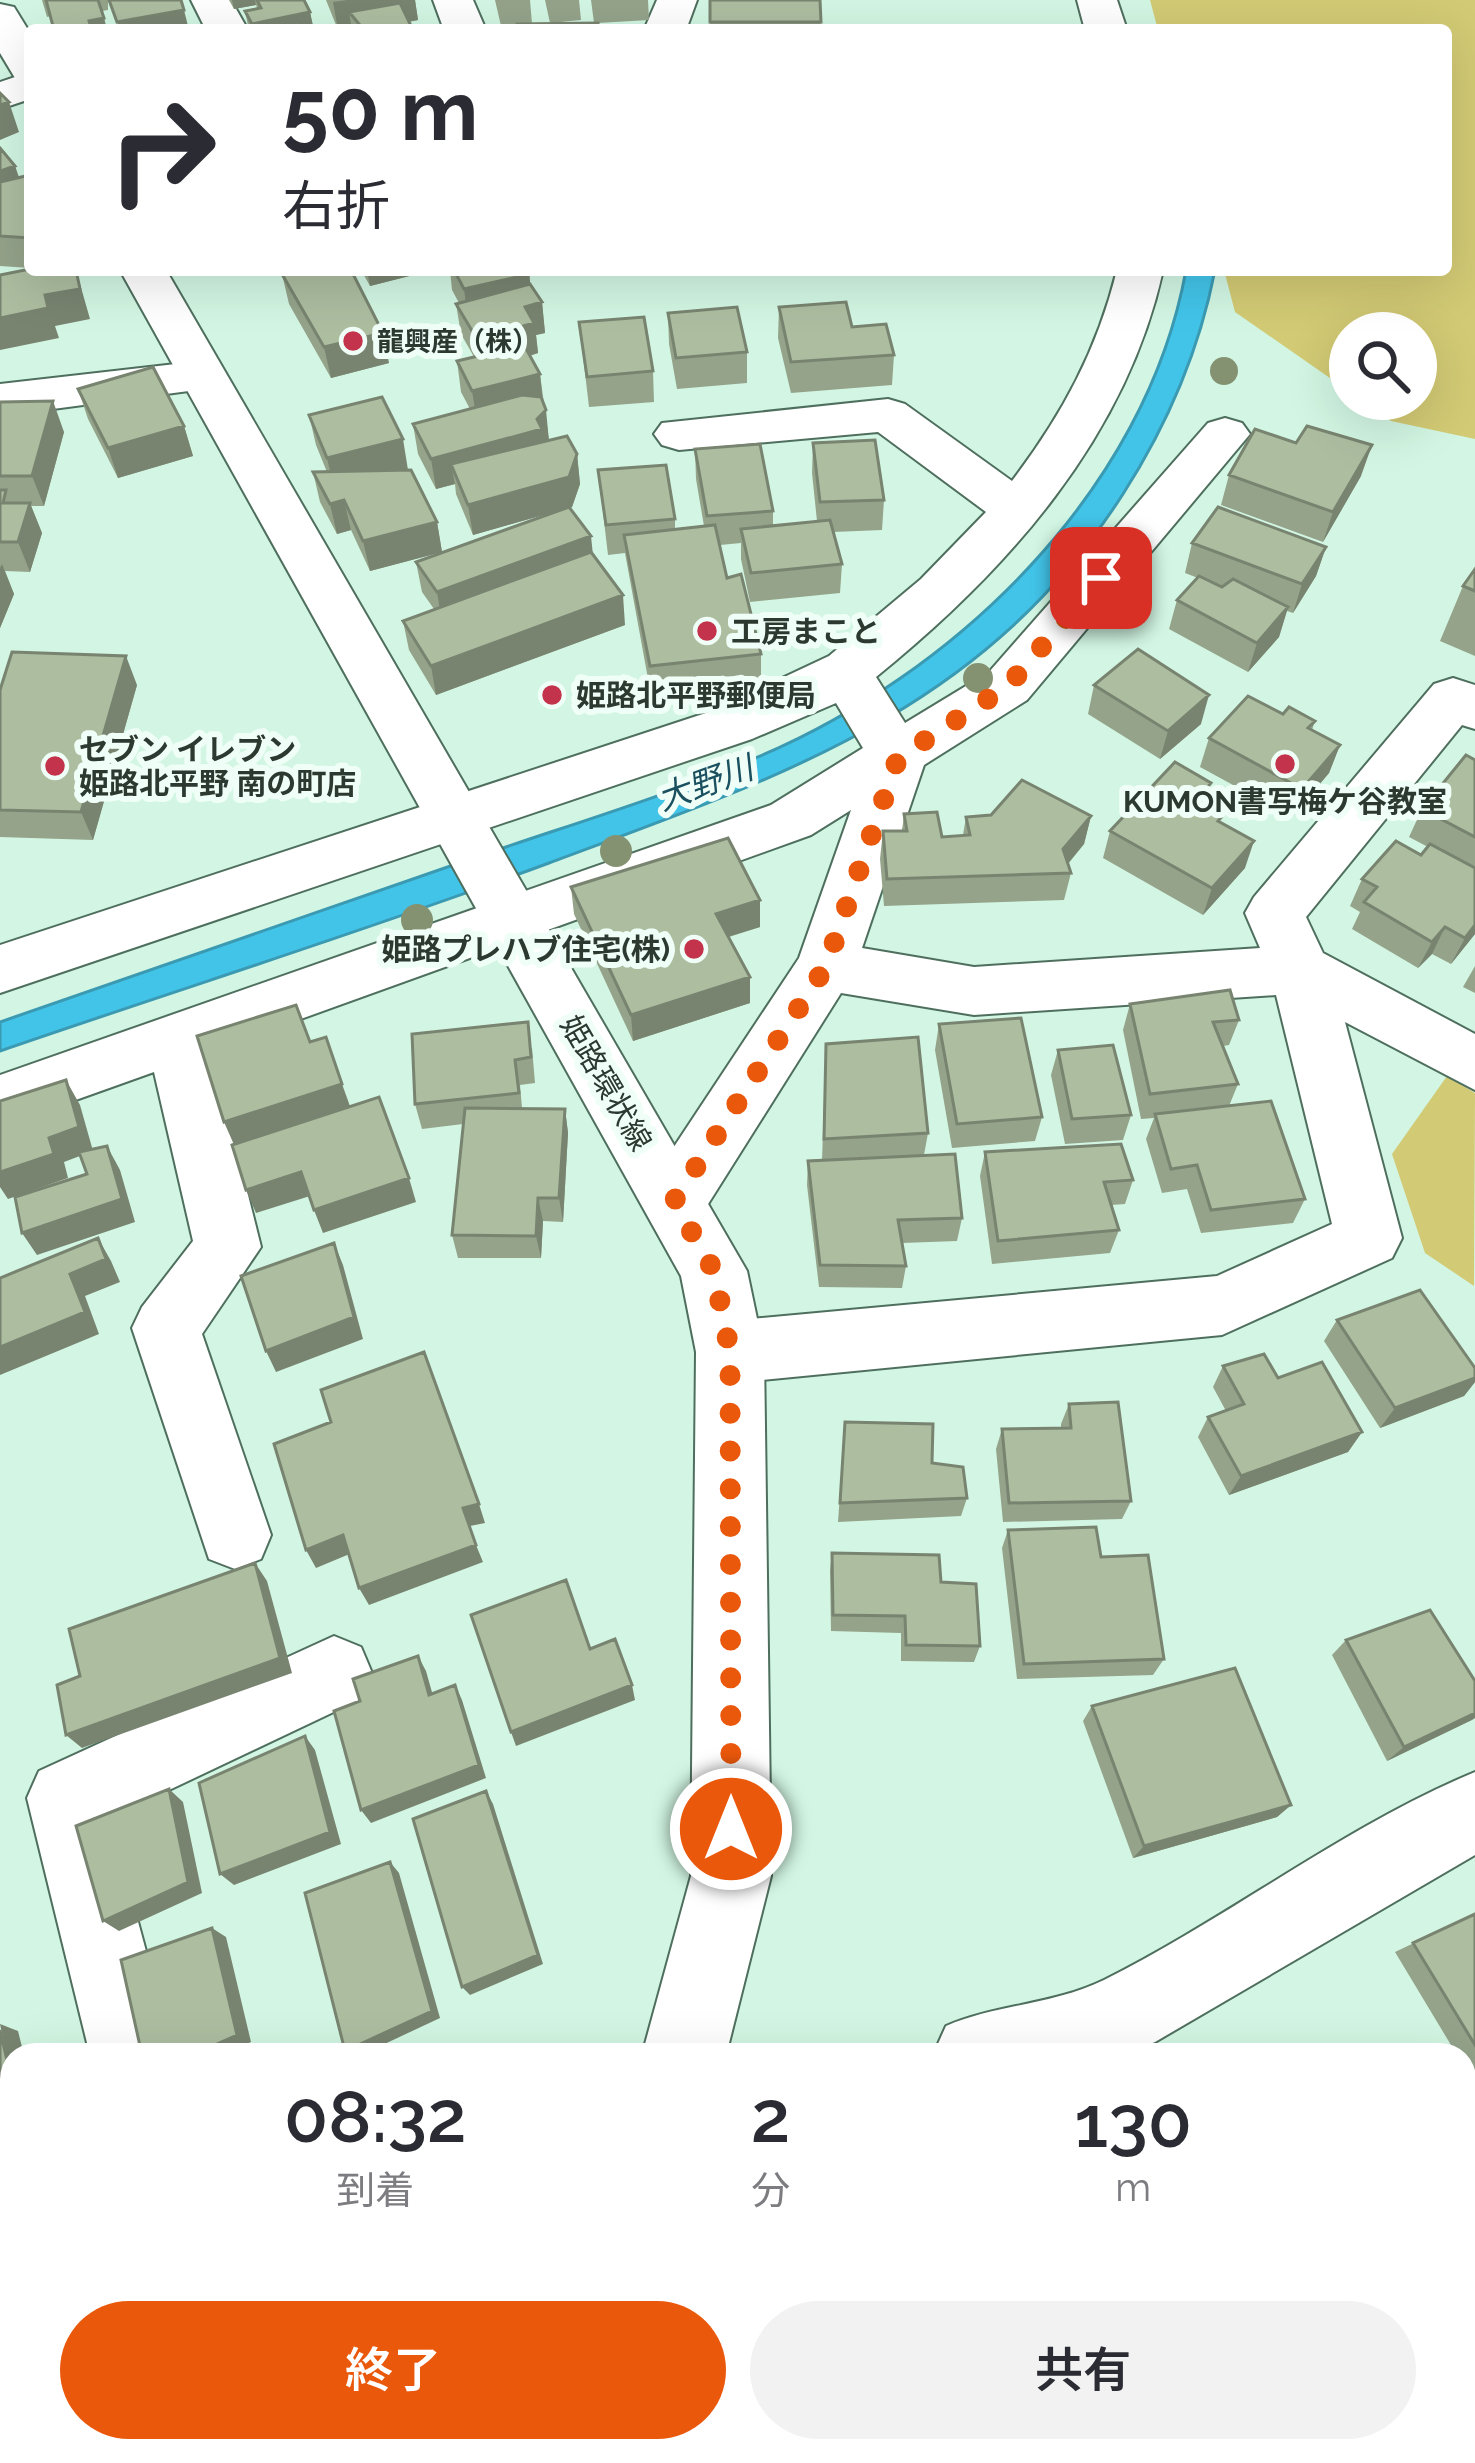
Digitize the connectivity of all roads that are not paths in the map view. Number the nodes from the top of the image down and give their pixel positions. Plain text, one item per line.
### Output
1 (0, 16) edge
2 (24, 58) edge
3 (146, 276) edge
4 (1139, 276) edge
5 (202, 376) junction
6 (0, 400) edge
7 (679, 434) dead end
8 (1225, 434) dead end
9 (1017, 510) junction
10 (845, 673) junction
11 (1475, 709) edge
12 (898, 758) junction
13 (453, 820) junction
14 (509, 916) junction
15 (826, 966) junction
16 (0, 969) edge
17 (1300, 969) junction
18 (178, 1040) junction
19 (1475, 1064) edge
20 (0, 1101) edge
21 (674, 1201) junction
22 (730, 1352) junction
23 (235, 1535) dead end
24 (334, 1673) dead end
25 (1475, 1811) edge
26 (129, 2043) edge
27 (687, 2043) edge
28 (1048, 2043) edge

1 - 2 street
3 - 5 street, 姫路環状線
4 - 9 street
5 - 6 street
5 - 13 street, 姫路環状線
7 - 9 street
8 - 12 street
9 - 10 street
10 - 12 street
10 - 13 street
11 - 17 street
12 - 14 street
12 - 15 street
13 - 14 street, 姫路環状線
13 - 16 street
14 - 18 street
14 - 21 street, 姫路環状線
15 - 17 street
15 - 21 street
17 - 19 street
17 - 22 street
18 - 20 street
18 - 23 street
21 - 22 street, 姫路環状線
22 - 27 street, 姫路環状線
24 - 26 street
25 - 28 street

